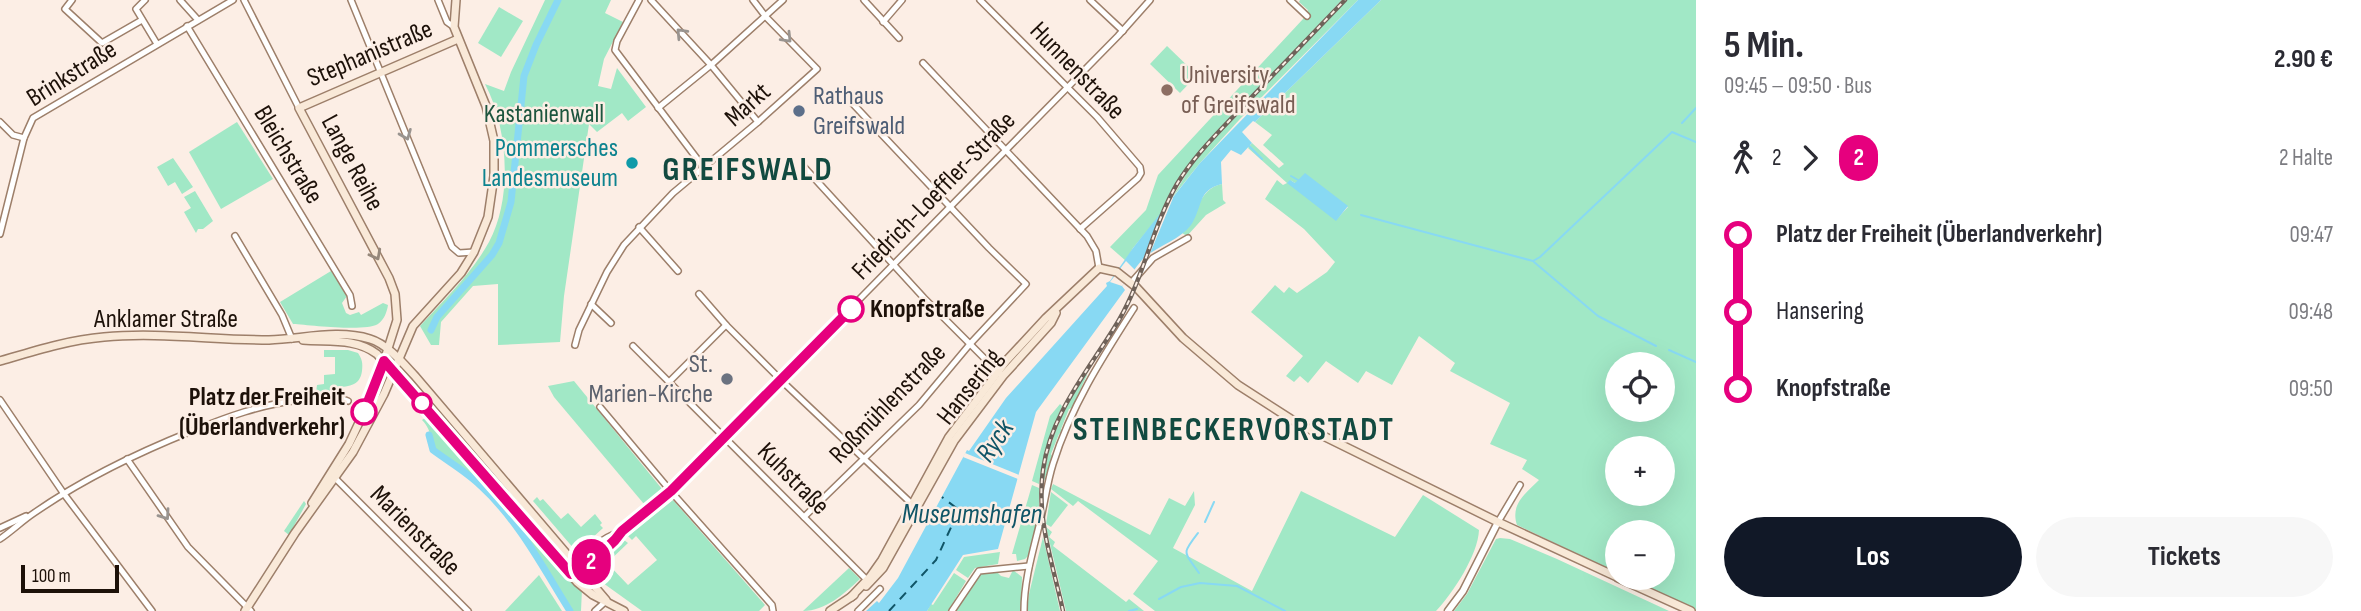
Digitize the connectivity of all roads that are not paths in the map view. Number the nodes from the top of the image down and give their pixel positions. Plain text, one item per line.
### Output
1 (72, 0) edge
2 (144, 0) edge
3 (180, 0) edge
4 (233, 0) edge
5 (244, 0) edge
6 (351, 0) edge
7 (438, 0) edge
8 (456, 0) edge
9 (639, 0) edge
10 (651, 0) edge
11 (753, 0) edge
12 (783, 0) edge
13 (864, 0) edge
14 (902, 0) edge
15 (980, 0) edge
16 (1090, 0) edge
17 (1150, 0) edge
18 (1290, 0) edge
19 (1307, 16) dead end
20 (766, 17) junction
21 (142, 20) junction
22 (198, 20) junction
23 (883, 22) junction
24 (187, 26) junction
25 (454, 27) junction
26 (1123, 31) junction
27 (899, 38) dead end
28 (458, 39) junction
29 (157, 44) junction
30 (923, 63) dead end
31 (711, 65) junction
32 (381, 72) junction
33 (1066, 87) junction
34 (853, 104) dead end
35 (299, 108) junction
36 (658, 108) junction
37 (0, 122) edge
38 (758, 122) junction
39 (24, 138) junction
40 (1006, 150) junction
41 (804, 167) dead end
42 (704, 168) junction
43 (950, 207) junction
44 (639, 227) junction
45 (1080, 229) junction
46 (0, 233) edge
47 (235, 236) dead end
48 (1188, 238) dead end
49 (474, 252) junction
50 (894, 264) junction
51 (1099, 268) junction
52 (678, 271) dead end
53 (1129, 281) junction
54 (699, 294) dead end
55 (592, 304) junction
56 (352, 306) dead end
57 (1134, 308) dead end
58 (611, 323) dead end
59 (726, 325) junction
60 (292, 339) junction
61 (970, 344) junction
62 (575, 345) dead end
63 (634, 346) dead end
64 (387, 350) junction
65 (399, 358) junction
66 (0, 361) edge
67 (384, 361) junction
68 (394, 371) junction
69 (1000, 374) junction
70 (781, 380) junction
71 (668, 382) junction
72 (0, 400) edge
73 (348, 401) dead end
74 (600, 407) dead end
75 (724, 438) junction
76 (127, 458) junction
77 (864, 459) junction
78 (333, 476) junction
79 (1520, 485) dead end
80 (671, 491) junction
81 (64, 494) junction
82 (914, 506) junction
83 (32, 514) junction
84 (804, 517) junction
85 (1498, 522) junction
86 (0, 528) edge
87 (0, 539) edge
88 (1029, 566) junction
89 (578, 569) junction
90 (1605, 571) edge
91 (571, 574) junction
92 (867, 580) junction
93 (880, 589) dead end
94 (1646, 590) edge
95 (851, 597) junction
96 (606, 600) junction
97 (248, 610) edge
98 (152, 611) edge
99 (468, 611) edge
100 (595, 611) edge
101 (624, 611) edge
102 (773, 611) edge
103 (830, 611) edge
104 (858, 611) edge
105 (952, 611) edge
106 (1024, 611) edge
107 (1448, 611) edge
108 (1690, 611) edge

1 - 21 street
2 - 21 street
3 - 22 street
4 - 22 street, Brinkstraße
5 - 35 street, Lange Reihe
6 - 32 street
7 - 25 street
8 - 25 main road
9 - 36 street
31 -> 10 street
11 - 20 street
12 - 20 street
13 - 23 street
14 - 23 street
15 - 33 street, Hunnenstraße
16 - 26 street
17 - 26 street, Friedrich-Loeffler-Straße
18 - 19 street
20 - 31 street
20 -> 38 street, Markt
21 - 29 street
22 - 24 street, Brinkstraße
23 - 27 street
24 - 29 street, Brinkstraße
24 - 56 street, Bleichstraße
25 - 28 main road
26 - 33 street, Friedrich-Loeffler-Straße
28 - 32 main road, Stephanistraße
28 - 49 main road
29 - 39 street, Brinkstraße
30 - 40 street
31 - 36 street
31 - 38 street
32 - 35 main road, Stephanistraße
32 -> 49 street
33 - 40 street, Friedrich-Loeffler-Straße
33 - 45 street, Hunnenstraße
34 - 43 street
35 -> 64 main road, Lange Reihe
36 - 42 street
37 - 39 street
38 - 42 street, Markt
39 - 46 street, Brinkstraße
40 - 43 street, Friedrich-Loeffler-Straße
40 - 45 street
41 - 50 street
42 - 44 street, Markt
43 - 50 street, Friedrich-Loeffler-Straße
43 - 61 street, Roßmühlenstraße
44 - 52 street
44 - 55 street, Markt
45 - 51 street
47 - 60 street
48 - 53 street
49 - 65 main road
50 - 61 street
50 - 70 street, Friedrich-Loeffler-Straße
51 - 53 main road
51 - 69 main road, Hansering
53 - 85 main road
54 - 59 street
55 - 58 street
55 - 62 street, Markt
57 - 88 street
59 - 70 street
59 - 71 street
60 - 64 main road, Anklamer Straße
60 - 66 main road, Anklamer Straße
60 - 67 main road, Anklamer Straße
61 - 69 street
61 - 77 street, Roßmühlenstraße
63 - 71 street, Kuhstraße
64 - 65 main road, Anklamer Straße
64 - 67 main road, Lange Reihe
65 - 68 main road
65 - 89 main road
67 - 68 main road, Anklamer Straße
67 - 78 main road, Lange Reihe
68 - 78 main road
68 - 91 main road
69 - 82 main road, Hansering
70 - 75 street, Friedrich-Loeffler-Straße
70 - 77 street
71 - 75 street, Kuhstraße
72 - 81 street
73 - 76 street
74 - 80 street
75 - 80 street, Friedrich-Loeffler-Straße
75 - 84 street, Kuhstraße
76 - 81 street
76 -> 97 street
77 - 82 street
77 - 84 street, Roßmühlenstraße
78 - 97 main road
78 - 99 street, Marienstraße
79 - 85 street
80 - 89 street, Friedrich-Loeffler-Straße
80 - 102 street
81 - 83 street
81 - 98 street
82 - 92 main road, Hansering
82 - 95 main road, Hansering
83 - 86 street
83 - 87 street
84 - 92 street, Kuhstraße
85 - 90 main road
85 - 107 street
88 - 105 street
88 - 106 street
89 - 91 street
89 - 96 main road
91 - 96 main road
92 - 95 main road, Hansering
93 - 104 street
94 - 108 main road
95 - 103 main road, Hansering
96 - 100 street
96 - 101 main road

